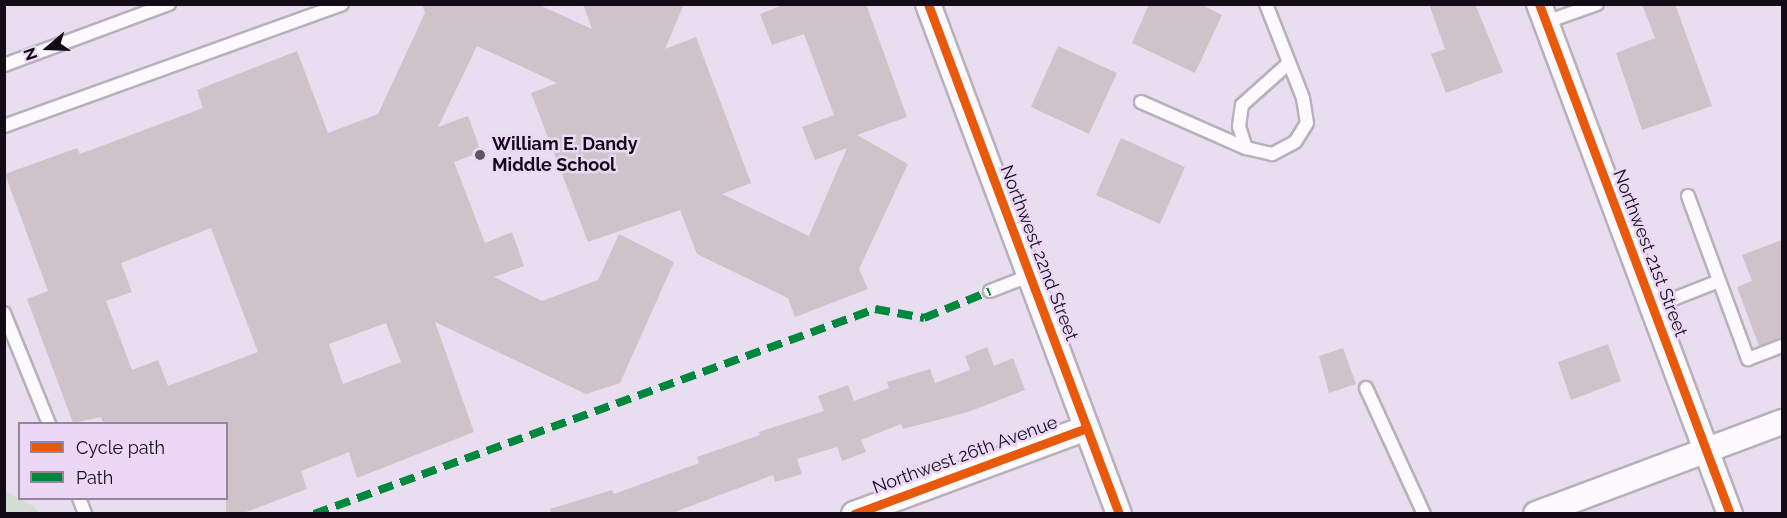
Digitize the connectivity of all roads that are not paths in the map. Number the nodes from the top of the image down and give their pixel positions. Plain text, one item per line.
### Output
1 (169, 4) edge
2 (342, 4) edge
3 (928, 4) edge
4 (1266, 4) edge
5 (1597, 4) edge
6 (1542, 13) edge
7 (1289, 63) junction
8 (4, 65) edge
9 (1140, 102) dead end
10 (4, 126) edge
11 (1246, 148) junction
12 (1688, 196) dead end
13 (1029, 276) junction
14 (1719, 281) junction
15 (990, 291) dead end
16 (1653, 307) junction
17 (4, 313) edge
18 (1782, 346) edge
19 (1366, 388) dead end
20 (49, 422) edge
21 (1782, 422) edge
22 (1087, 428) junction
23 (1706, 449) junction
24 (854, 513) edge
25 (1119, 513) edge
26 (1424, 513) edge
27 (1536, 513) edge
28 (1730, 513) edge

1 - 8 lane
2 - 10 lane
3 - 13 street, Northwest 22nd Street
4 - 7 lane
5 - 6 lane
6 - 16 street, Northwest 21st Street
7 - 11 lane
7 - 11 lane
9 - 11 lane
12 - 14 lane
13 - 15 lane
13 - 22 street, Northwest 22nd Street
14 - 16 lane
14 - 18 lane
16 - 23 street, Northwest 21st Street
17 - 20 lane
19 - 26 lane
21 - 23 street
22 - 24 street, Northwest 26th Avenue
22 - 25 street, Northwest 22nd Street
23 - 27 street
23 - 28 street, Northwest 21st Street

